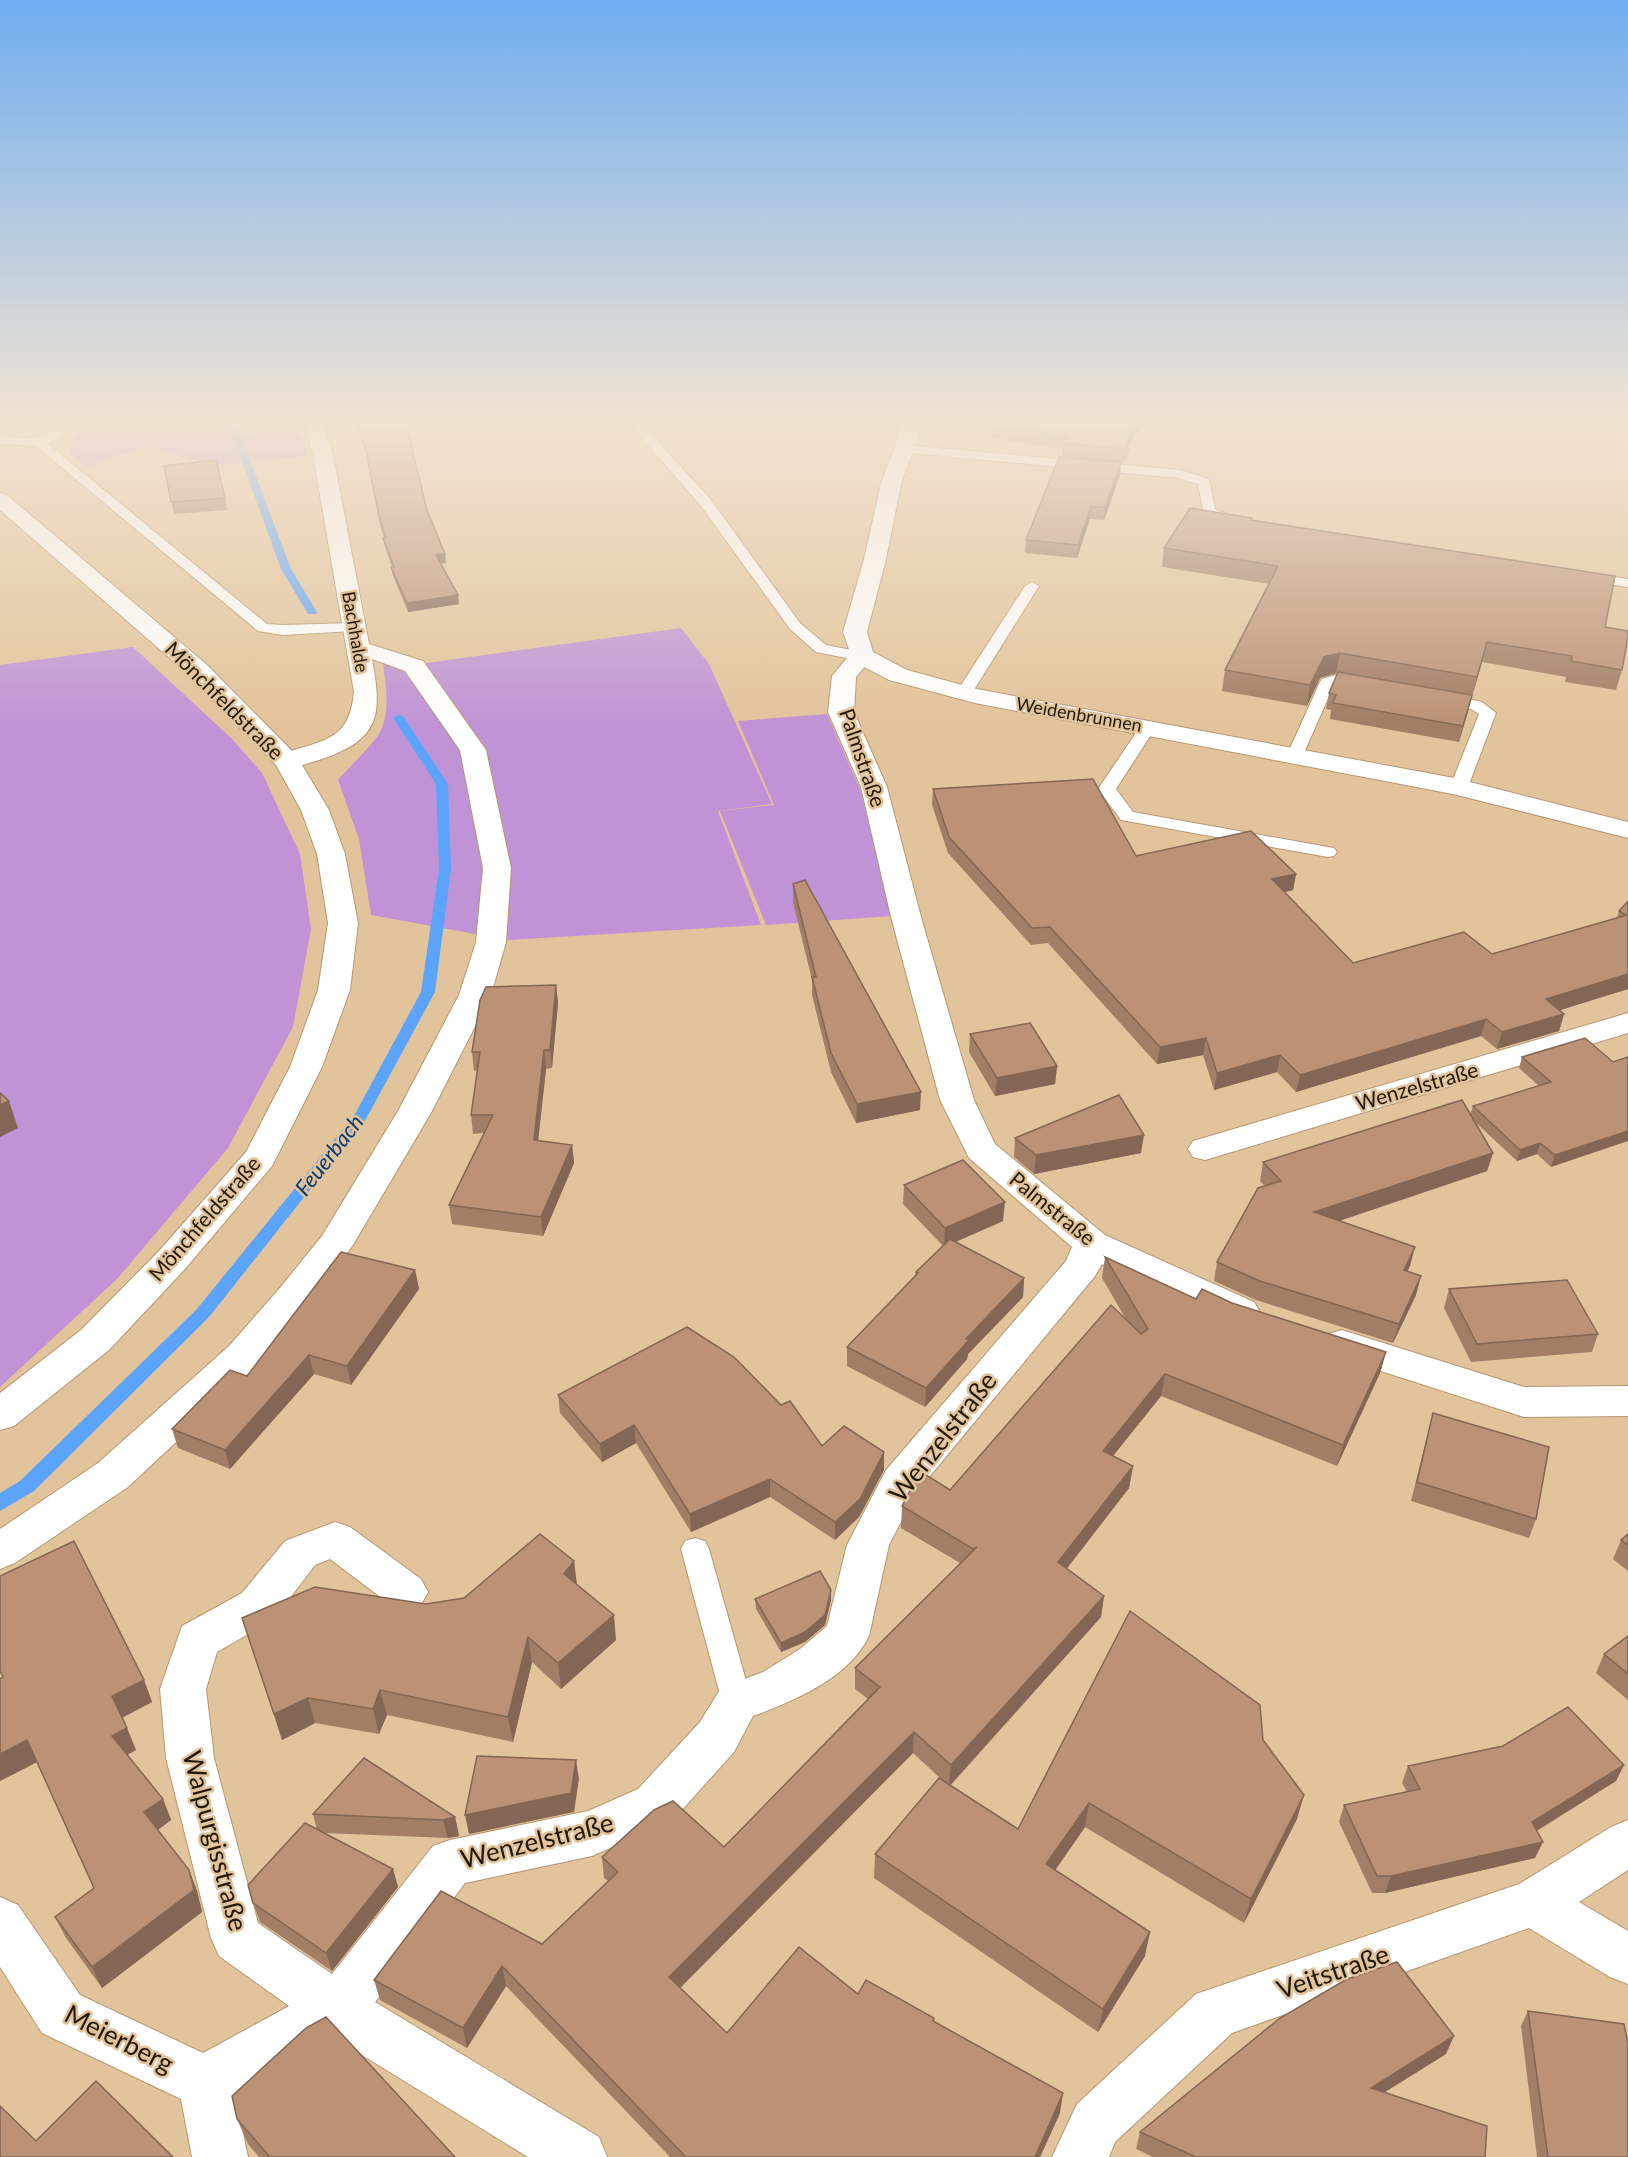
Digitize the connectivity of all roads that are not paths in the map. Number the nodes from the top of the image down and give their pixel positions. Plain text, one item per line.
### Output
1 (29, 524) edge
2 (136, 524) edge
3 (335, 524) edge
4 (721, 524) edge
5 (883, 524) edge
6 (1569, 574) edge
7 (1628, 583) edge
8 (1032, 586) dead end
9 (356, 638) junction
10 (862, 656) junction
11 (1383, 688) edge
12 (964, 693) junction
13 (1430, 696) edge
14 (1148, 727) junction
15 (1295, 755) junction
16 (287, 761) junction
17 (1460, 787) junction
18 (1628, 830) edge
19 (1328, 852) dead end
20 (1628, 1023) edge
21 (1205, 1149) dead end
22 (1092, 1244) junction
23 (1274, 1322) edge
24 (1317, 1336) edge
25 (1628, 1401) edge
26 (0, 1415) edge
27 (695, 1549) dead end
28 (0, 1551) edge
29 (406, 1592) dead end
30 (737, 1702) junction
31 (1628, 1843) edge
32 (1533, 1903) junction
33 (0, 1922) edge
34 (1628, 1959) edge
35 (337, 2008) junction
36 (205, 2082) junction
37 (220, 2157) edge
38 (579, 2157) edge
39 (1080, 2157) edge

1 - 16 street, Mönchfeldstraße
2 - 9 lane
3 - 9 street, Bachhalde
4 - 10 lane, Weidenbrunnen
5 - 10 street
6 - 7 lane
8 - 12 lane
9 - 16 street, Bachhalde
9 - 28 street
10 - 12 street, Weidenbrunnen
10 - 22 street, Palmstraße
11 - 15 lane
12 - 14 street, Weidenbrunnen
13 - 17 lane
14 - 15 street, Weidenbrunnen
14 - 19 lane
15 - 17 street, Weidenbrunnen
16 - 26 street, Mönchfeldstraße
17 - 18 street, Weidenbrunnen
20 - 21 street, Wenzelstraße
22 - 23 street, Palmstraße
22 - 30 street, Wenzelstraße
24 - 25 street
27 - 30 lane
29 - 35 street, Walpurgisstraße
30 - 35 street, Wenzelstraße
31 - 32 street, Veitstraße
32 - 34 street
32 - 39 street, Veitstraße
33 - 36 street, Meierberg
35 - 36 street, Wenzelstraße
35 - 38 street, Walpurgisstraße
36 - 37 street

